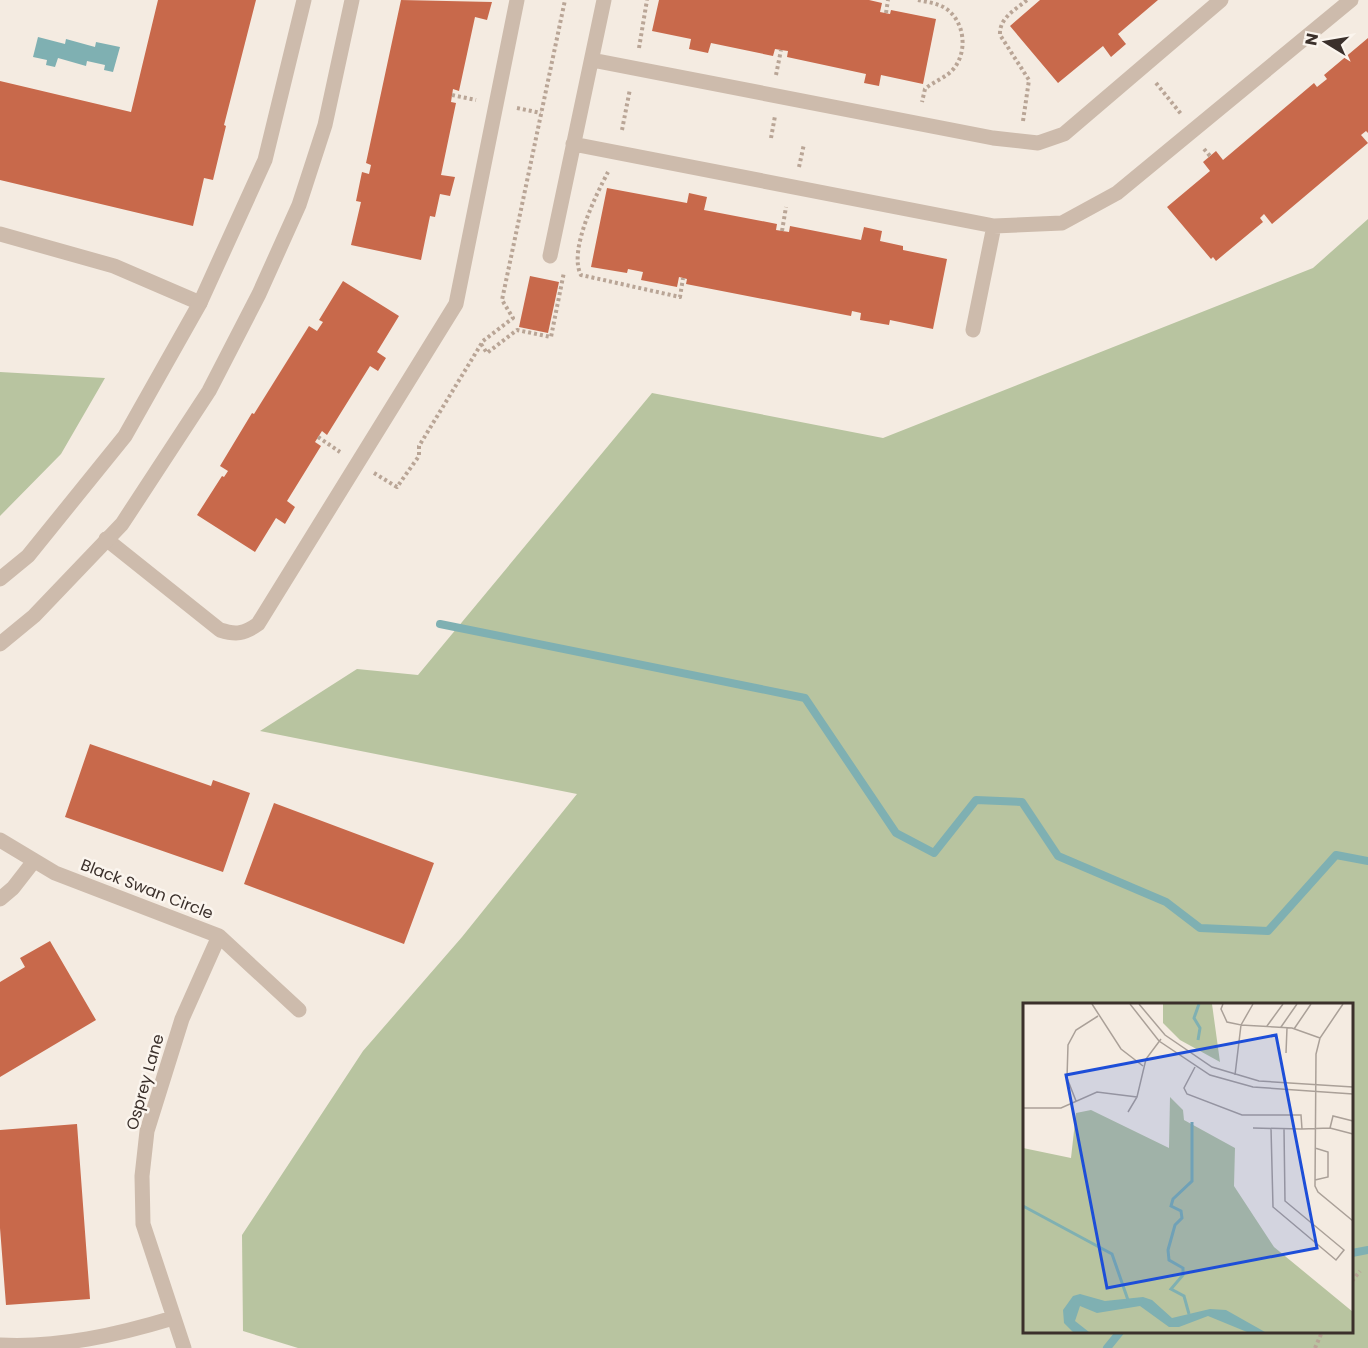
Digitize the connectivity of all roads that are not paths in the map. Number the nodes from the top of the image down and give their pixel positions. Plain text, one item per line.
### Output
1 (304, 0) edge
2 (352, 0) edge
3 (517, 0) edge
4 (604, 0) edge
5 (1221, 0) edge
6 (1351, 0) edge
7 (592, 60) junction
8 (573, 144) junction
9 (994, 226) junction
10 (0, 234) edge
11 (550, 256) dead end
12 (200, 303) junction
13 (973, 330) dead end
14 (106, 539) junction
15 (0, 579) edge
16 (0, 644) edge
17 (0, 840) edge
18 (34, 861) junction
19 (0, 899) edge
20 (219, 936) junction
21 (299, 1010) dead end
22 (173, 1318) junction
23 (0, 1344) edge
24 (183, 1348) edge

1 - 12 street
2 - 14 street
3 - 14 street
4 - 7 street
5 - 7 street
6 - 9 street
7 - 8 street
8 - 9 street
8 - 11 street
9 - 13 street
10 - 12 street
12 - 15 street
14 - 16 street
17 - 18 street, Black Swan Circle
18 - 19 street
18 - 20 street, Black Swan Circle
20 - 21 street, Black Swan Circle
20 - 22 street, Osprey Lane
22 - 23 street
22 - 24 street, Osprey Lane

